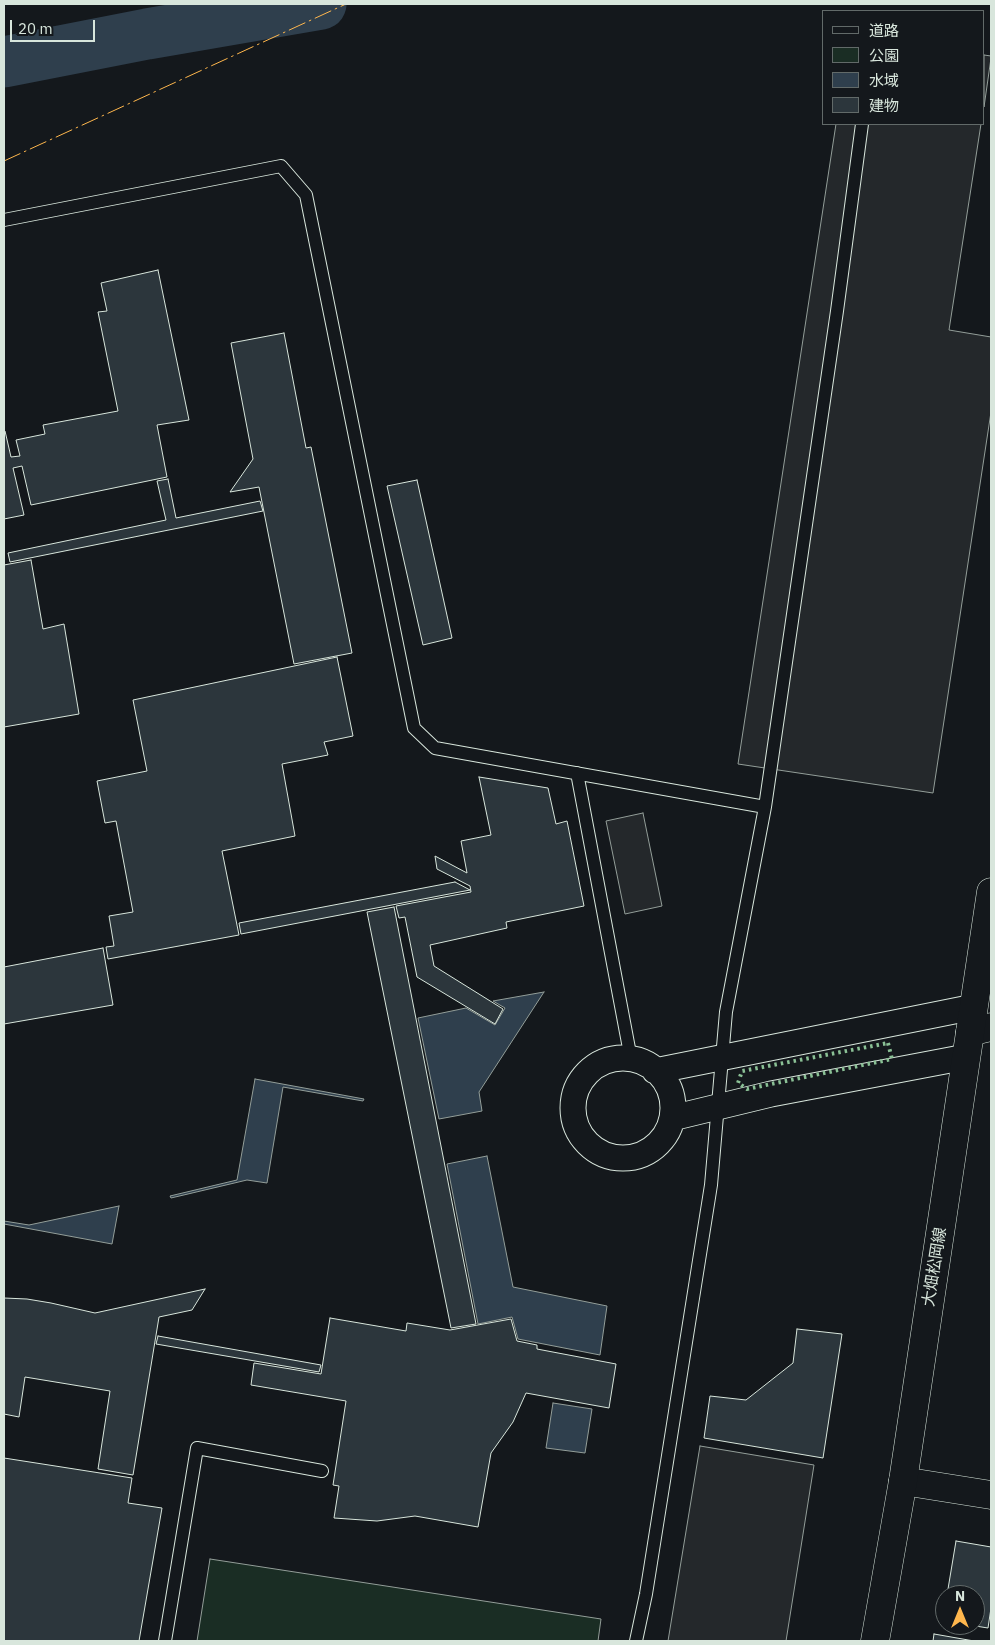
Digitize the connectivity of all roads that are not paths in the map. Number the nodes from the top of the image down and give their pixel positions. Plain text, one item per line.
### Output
1 (862, 125) edge
2 (4, 220) edge
3 (577, 773) junction
4 (765, 807) junction
5 (991, 892) edge
6 (975, 1030) edge
7 (722, 1058) junction
8 (632, 1059) junction
9 (656, 1070) junction
10 (718, 1108) junction
11 (672, 1118) junction
12 (322, 1471) dead end
13 (903, 1481) junction
14 (991, 1496) edge
15 (165, 1641) edge
16 (636, 1641) edge
17 (875, 1641) edge

1 - 4 lane
2 - 3 lane
3 - 4 lane
3 - 8 lane
4 - 7 lane
5 - 6 main road, 大畑松岡線
6 - 7 street
6 - 10 street
6 - 13 main road, 大畑松岡線
7 - 9 street
7 - 10 lane
8 - 9 street
8 - 11 street
9 - 11 street
10 - 11 street
10 - 16 lane
12 - 15 lane
13 - 14 main road
13 - 17 main road, 大畑松岡線

